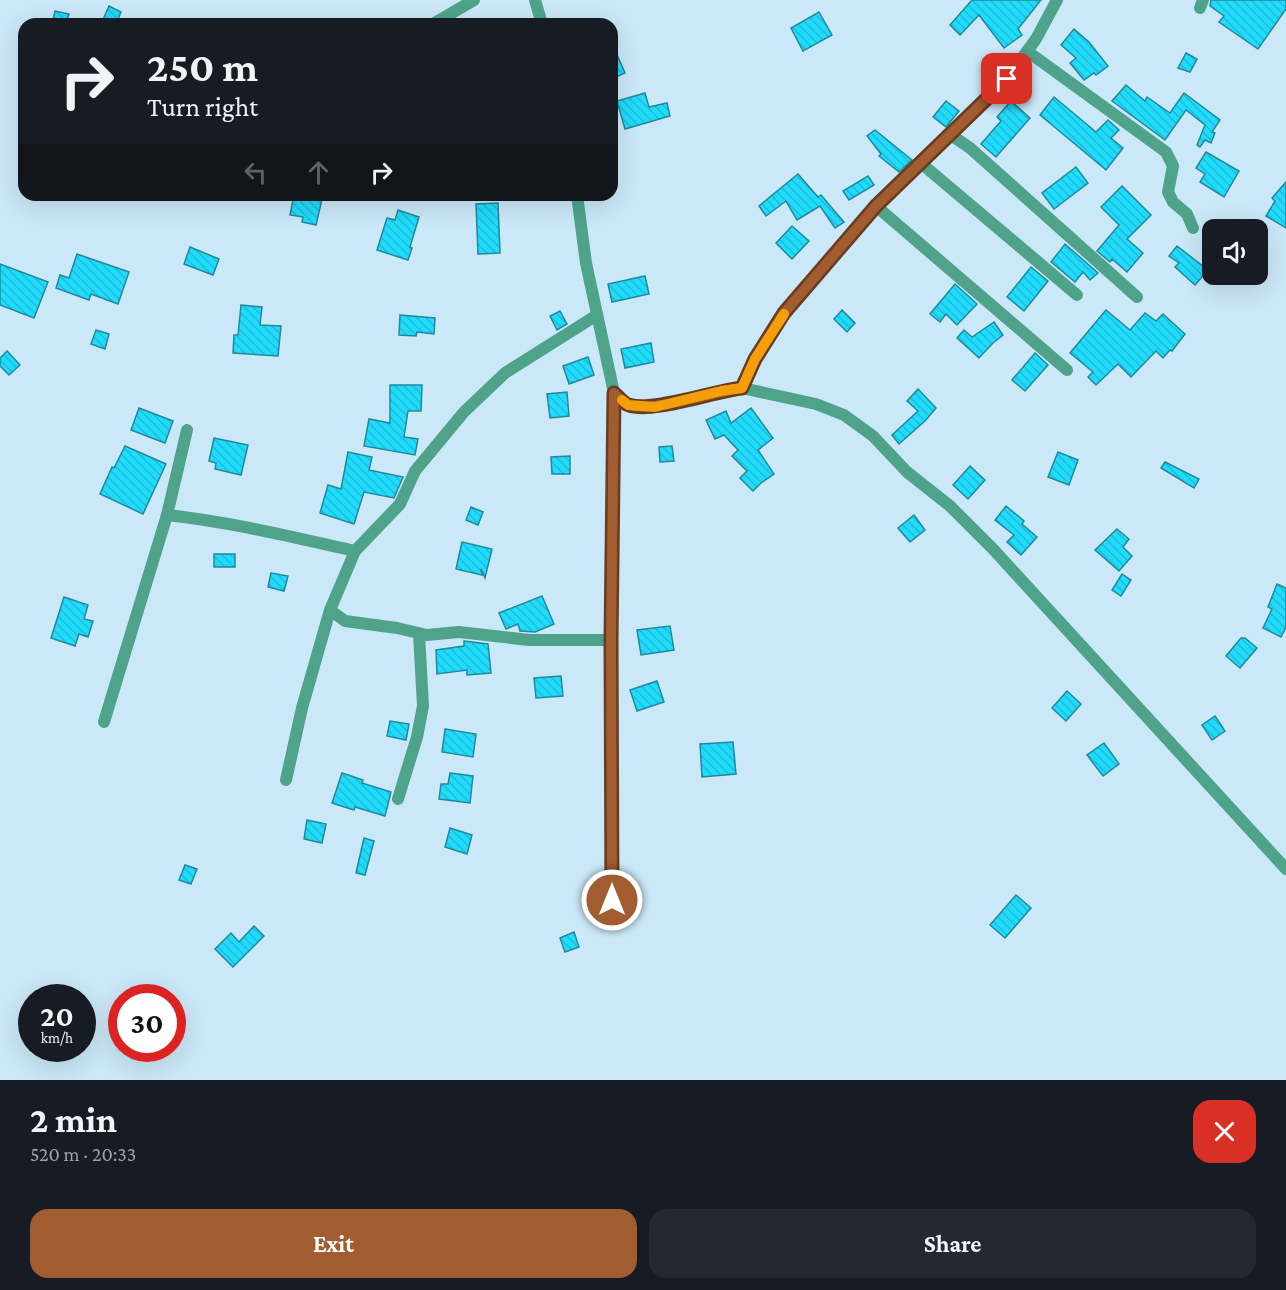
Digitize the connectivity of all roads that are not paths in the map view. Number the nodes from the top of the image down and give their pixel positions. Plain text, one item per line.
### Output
1 (474, 0) edge
2 (535, 0) edge
3 (1053, 2) edge
4 (443, 18) edge
5 (540, 18) edge
6 (1028, 51) junction
7 (951, 135) junction
8 (922, 164) junction
9 (578, 201) edge
10 (876, 206) junction
11 (1193, 228) dead end
12 (1077, 295) dead end
13 (1137, 297) dead end
14 (597, 315) junction
15 (1067, 370) dead end
16 (742, 388) junction
17 (614, 393) junction
18 (187, 430) dead end
19 (167, 515) junction
20 (355, 551) junction
21 (330, 610) junction
22 (419, 634) junction
23 (611, 640) junction
24 (104, 722) dead end
25 (286, 780) dead end
26 (398, 799) dead end
27 (1286, 869) edge
28 (612, 900) dead end

1 - 4 street
2 - 5 street
3 - 6 street
6 - 7 street
6 - 11 street
7 - 8 street
7 - 13 street
8 - 10 street
8 - 12 street
9 - 14 street
10 - 15 street
10 - 16 street
14 - 17 street
14 - 20 street
16 - 17 street
16 - 27 street
17 - 23 street
18 - 19 street
19 - 20 street
19 - 24 street
20 - 21 street
21 - 22 street
21 - 25 street
22 - 23 street
22 - 26 street
23 - 28 street

